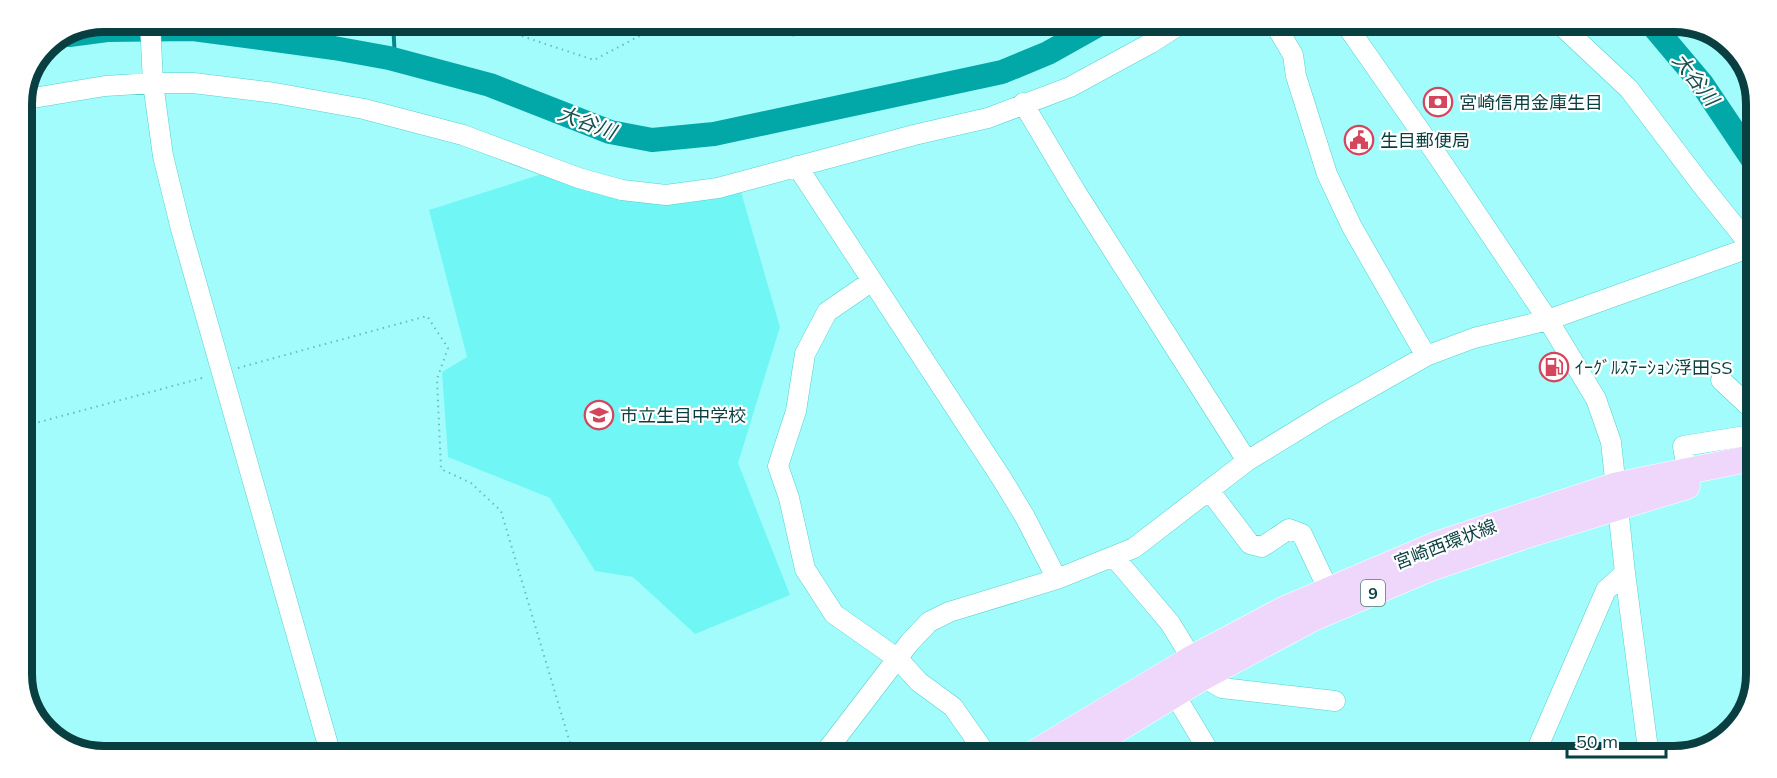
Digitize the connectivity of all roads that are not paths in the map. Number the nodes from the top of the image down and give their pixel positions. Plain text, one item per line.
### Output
1 (150, 31) edge
2 (1170, 31) edge
3 (1279, 31) edge
4 (1351, 31) edge
5 (1567, 31) edge
6 (152, 77) junction
7 (32, 98) edge
8 (1023, 103) junction
9 (797, 166) junction
10 (1745, 237) edge
11 (1745, 251) edge
12 (872, 281) junction
13 (1548, 320) junction
14 (1426, 356) junction
15 (1721, 380) dead end
16 (1746, 403) edge
17 (1746, 436) edge
18 (1746, 460) edge
19 (1247, 461) junction
20 (1691, 474) junction
21 (1746, 474) edge
22 (1209, 490) junction
23 (1616, 496) junction
24 (1114, 557) junction
25 (1625, 573) junction
26 (1057, 579) junction
27 (1329, 591) junction
28 (898, 658) junction
29 (1197, 668) junction
30 (1175, 695) junction
31 (1335, 701) dead end
32 (328, 746) edge
33 (830, 746) edge
34 (980, 746) edge
35 (1048, 746) edge
36 (1090, 746) edge
37 (1206, 746) edge
38 (1538, 746) edge
39 (1648, 746) edge

1 - 6 street
2 - 8 street
3 - 14 street
4 - 13 street
5 - 10 street
6 - 7 street
6 - 9 street
6 - 32 street
8 - 9 street
8 - 19 street
9 - 12 street
11 - 13 street
12 - 26 street
12 - 28 street
13 - 14 street
13 - 23 street
14 - 19 street
15 - 16 street
17 - 20 street
18 - 20 main road, 宮崎西環状線 / 9
19 - 22 street
20 - 21 main road, 宮崎西環状線 / 9
20 - 23 main road, 宮崎西環状線 / 9
22 - 24 street
22 - 27 street
23 - 25 street
23 - 27 main road, 宮崎西環状線 / 9
23 - 29 main road, 宮崎西環状線 / 9
24 - 26 street
24 - 29 street
25 - 38 street
25 - 39 street
26 - 28 street
27 - 29 main road, 宮崎西環状線 / 9
28 - 33 street
28 - 34 street
29 - 30 main road, 宮崎西環状線 / 9
29 - 31 street
29 - 35 main road, 宮崎西環状線 / 9
30 - 36 main road, 宮崎西環状線 / 9
30 - 37 street

